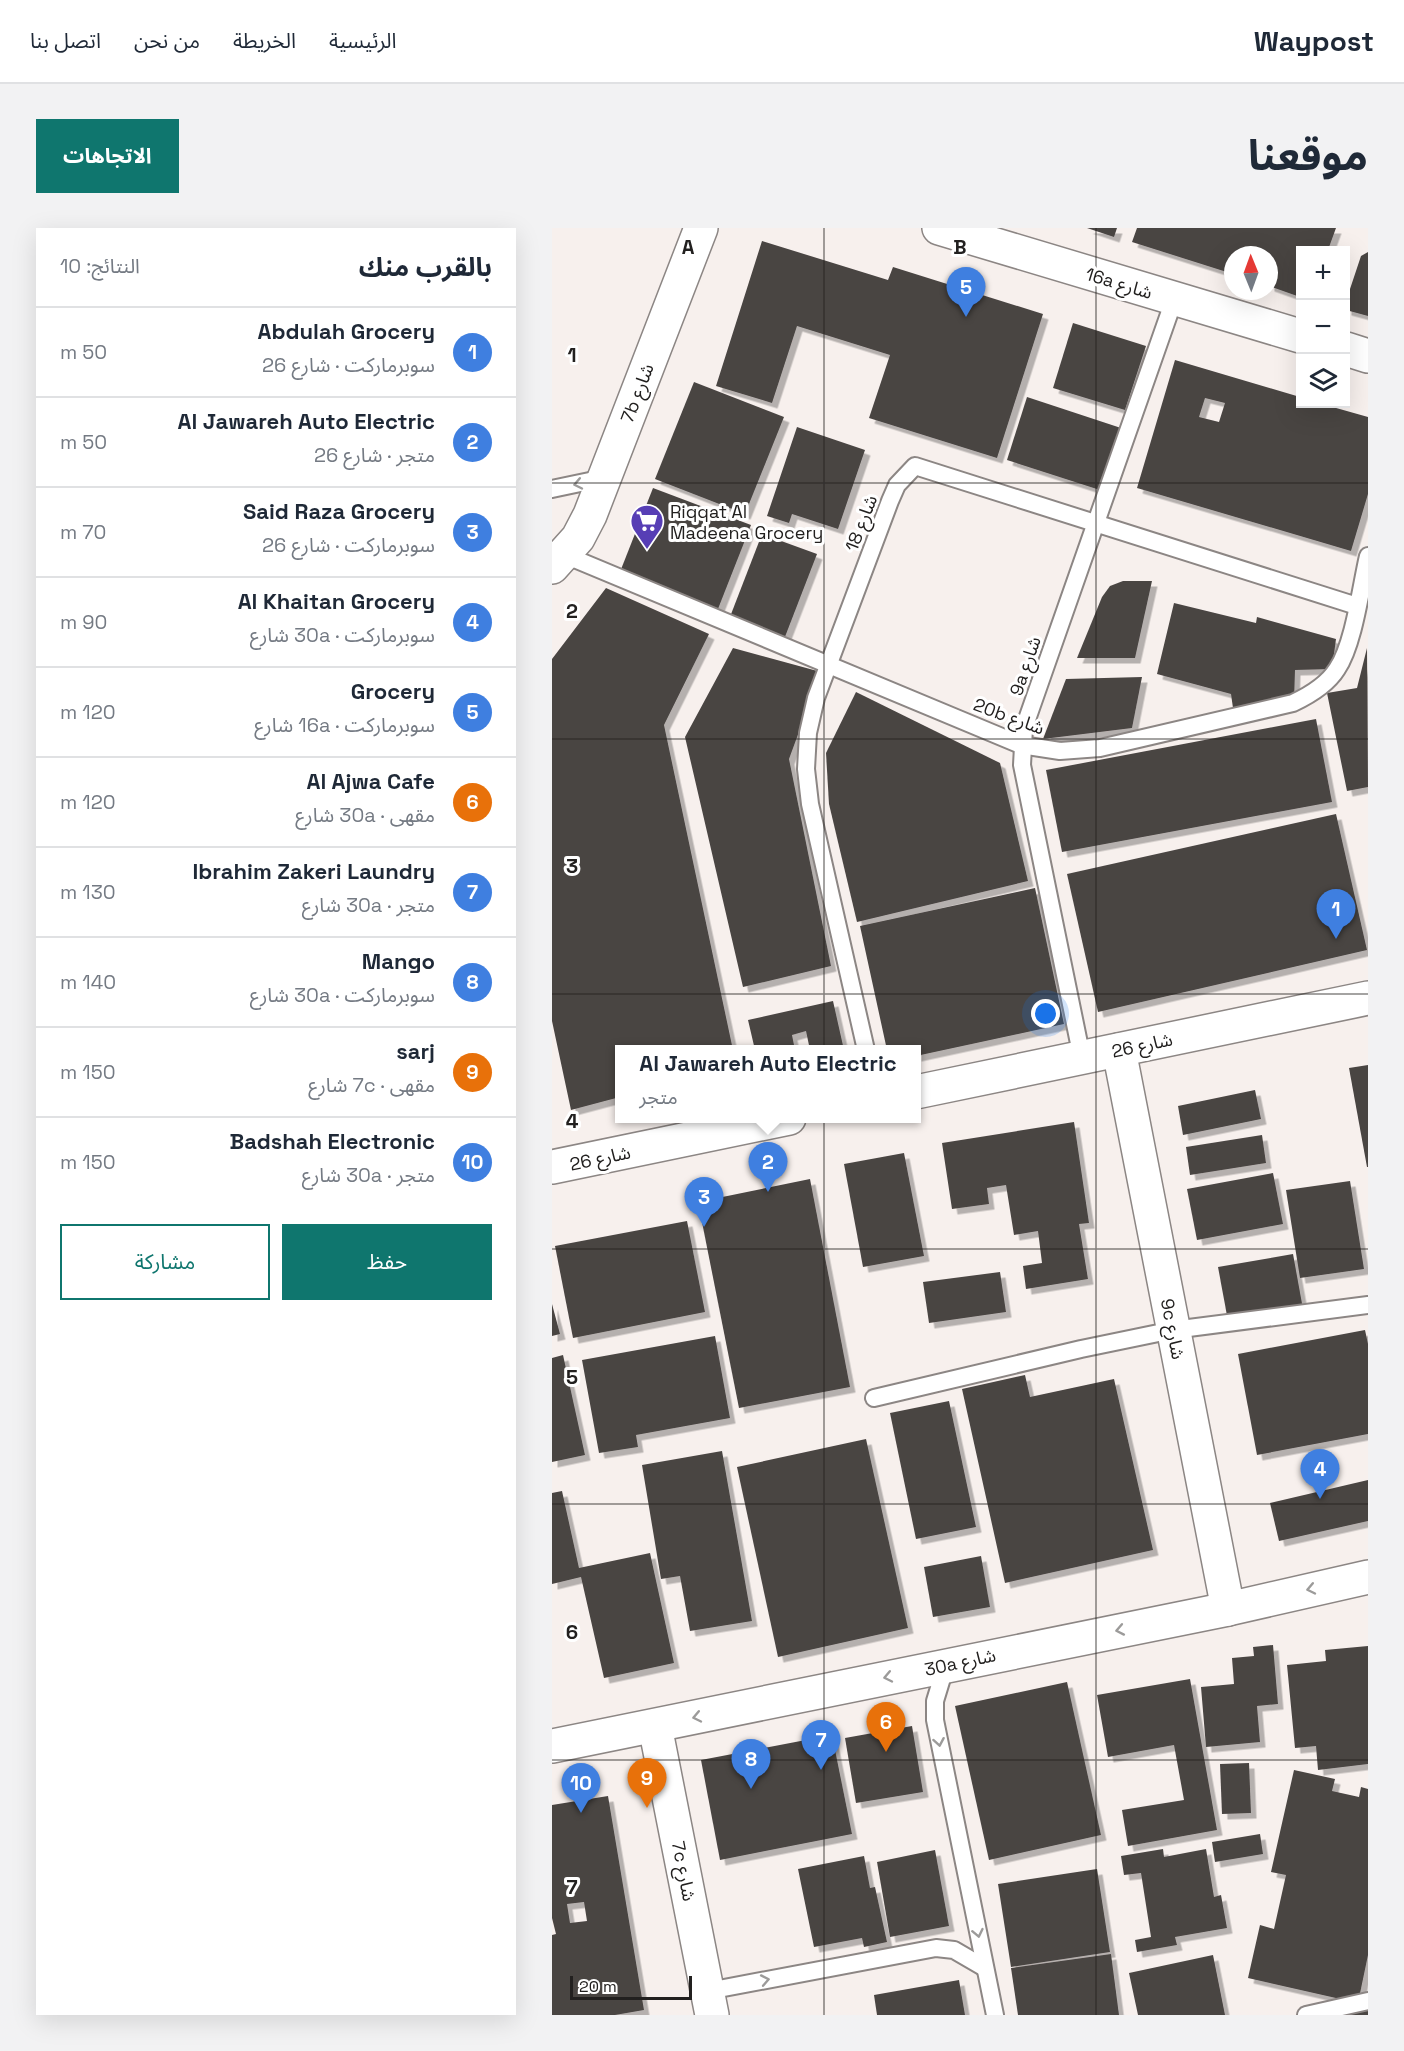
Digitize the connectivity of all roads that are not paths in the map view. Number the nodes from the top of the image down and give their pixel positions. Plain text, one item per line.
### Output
1 (701, 228) edge
2 (939, 228) edge
3 (1174, 300) junction
4 (1296, 335) edge
5 (1350, 350) edge
6 (1368, 356) edge
7 (604, 478) junction
8 (552, 489) edge
9 (1096, 522) junction
10 (1368, 556) edge
11 (559, 561) edge
12 (1357, 606) junction
13 (829, 665) junction
14 (1021, 745) junction
15 (1368, 998) edge
16 (865, 1045) edge
17 (1119, 1050) junction
18 (1082, 1058) junction
19 (921, 1091) edge
20 (769, 1123) edge
21 (552, 1167) edge
22 (1368, 1305) edge
23 (1173, 1330) junction
24 (874, 1398) dead end
25 (1368, 1577) edge
26 (1228, 1609) junction
27 (946, 1665) junction
28 (655, 1726) junction
29 (552, 1746) edge
30 (985, 1968) junction
31 (1368, 2001) edge
32 (710, 2003) edge
33 (995, 2015) edge
34 (1306, 2015) edge

1 - 7 street, 7b شارع
2 - 3 street, 16a شارع
3 - 4 street, 16a شارع
3 - 9 lane, 9a شارع
5 - 6 street
7 -> 8 lane
7 - 11 street, 7b شارع
9 - 12 lane, شارع 18
9 - 13 lane, شارع 18
9 - 14 lane, 9a شارع
10 - 12 lane, 20b شارع
11 - 13 lane, 20b شارع
12 - 14 lane, 20b شارع
13 - 14 lane, 20b شارع
13 - 16 lane, شارع 18
14 - 18 lane, 9a شارع
15 - 17 street, شارع 26
17 - 18 street, شارع 26
17 - 23 street, 9c شارع
18 - 19 street, شارع 26
20 - 21 street, شارع 26
22 - 23 lane
23 - 24 lane
23 - 26 street, 9c شارع
25 -> 26 street, 30a شارع
26 -> 27 street, 30a شارع
27 -> 28 street, 30a شارع
27 -> 30 lane
28 - 29 street, 30a شارع
28 - 32 street, 7c شارع
32 -> 30 lane
30 - 33 lane
31 - 34 lane

